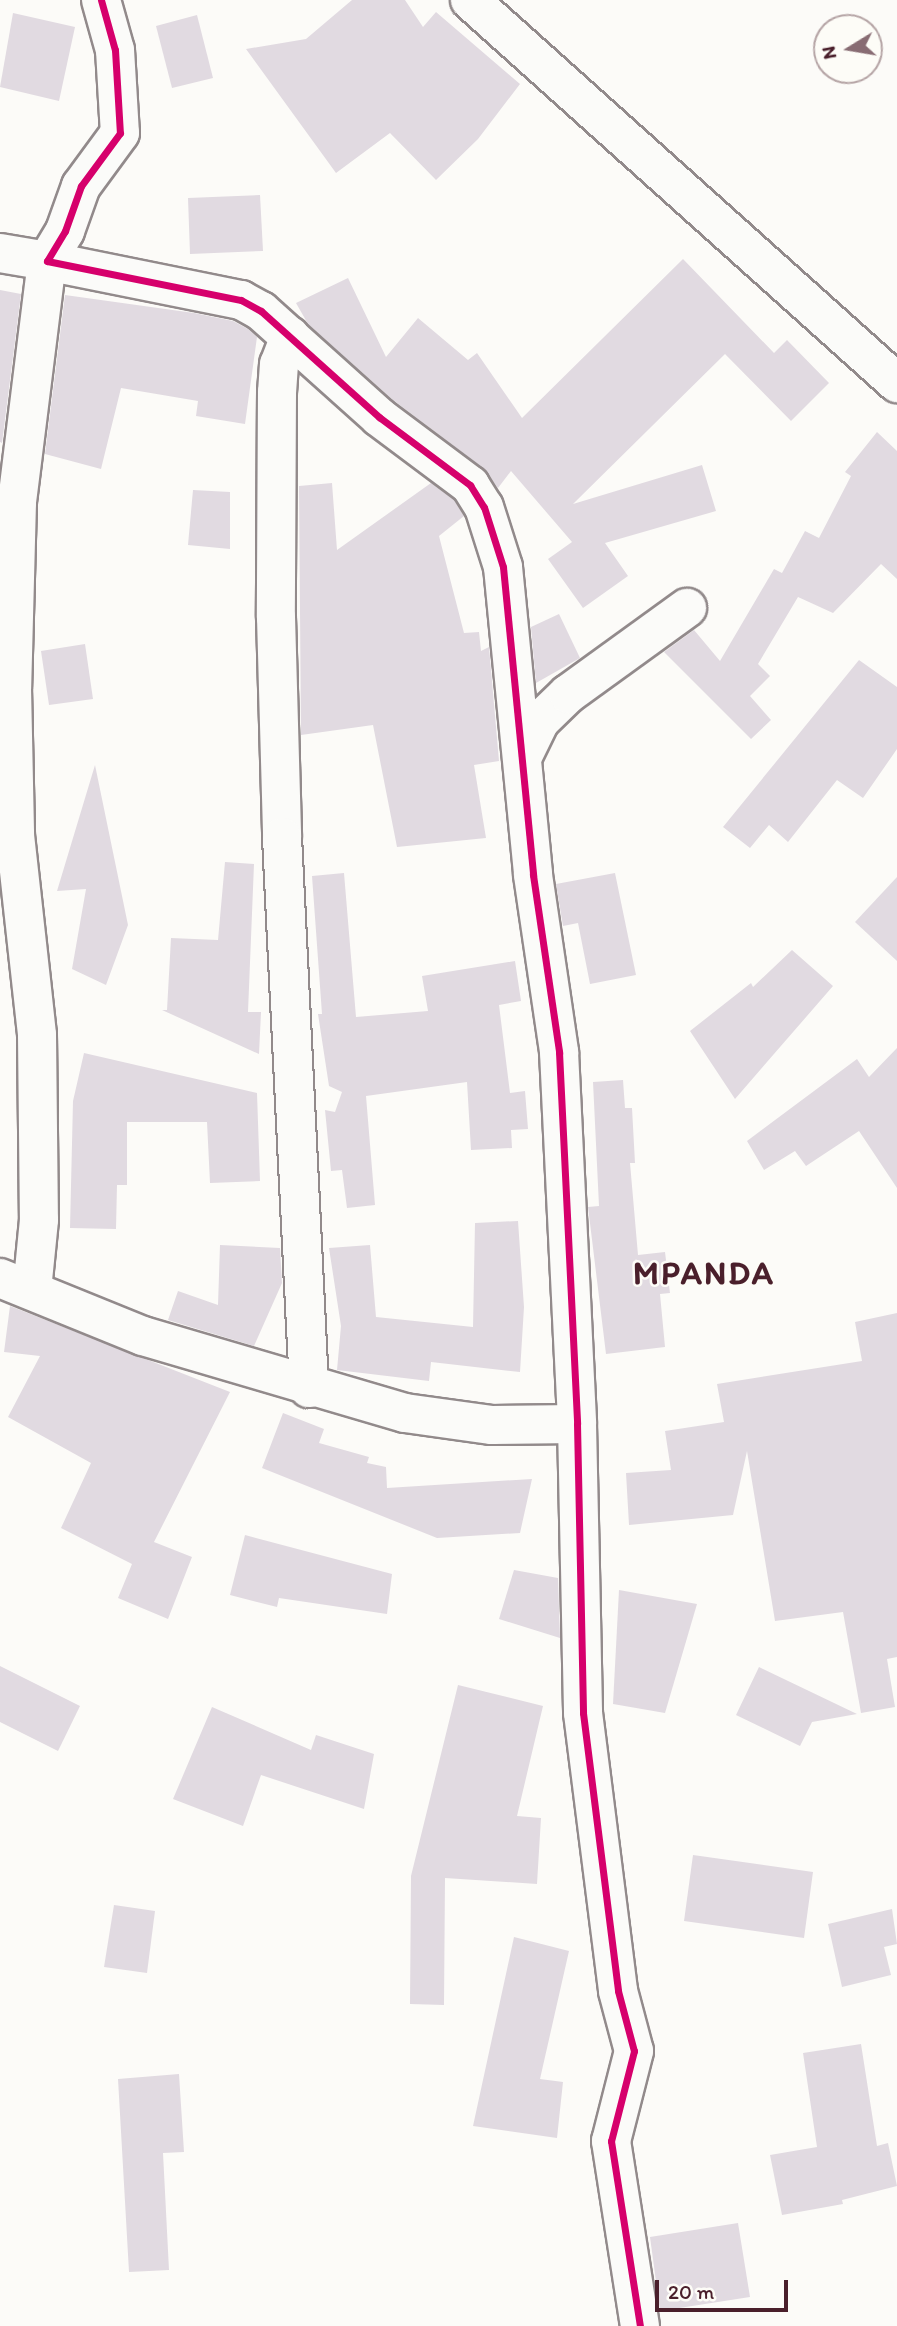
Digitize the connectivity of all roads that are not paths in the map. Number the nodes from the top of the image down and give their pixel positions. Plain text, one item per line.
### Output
1 (101, 0) edge
2 (470, 0) edge
3 (0, 253) edge
4 (47, 261) junction
5 (290, 336) junction
6 (897, 383) edge
7 (687, 608) dead end
8 (523, 756) junction
9 (16, 1284) edge
10 (309, 1388) junction
11 (577, 1424) junction
12 (639, 2326) edge

1 - 4 street
2 - 6 street
3 - 4 street
4 - 5 street
4 - 9 street
5 - 8 street
5 - 10 street
7 - 8 street
8 - 11 street
9 - 10 street
10 - 11 street
11 - 12 street

